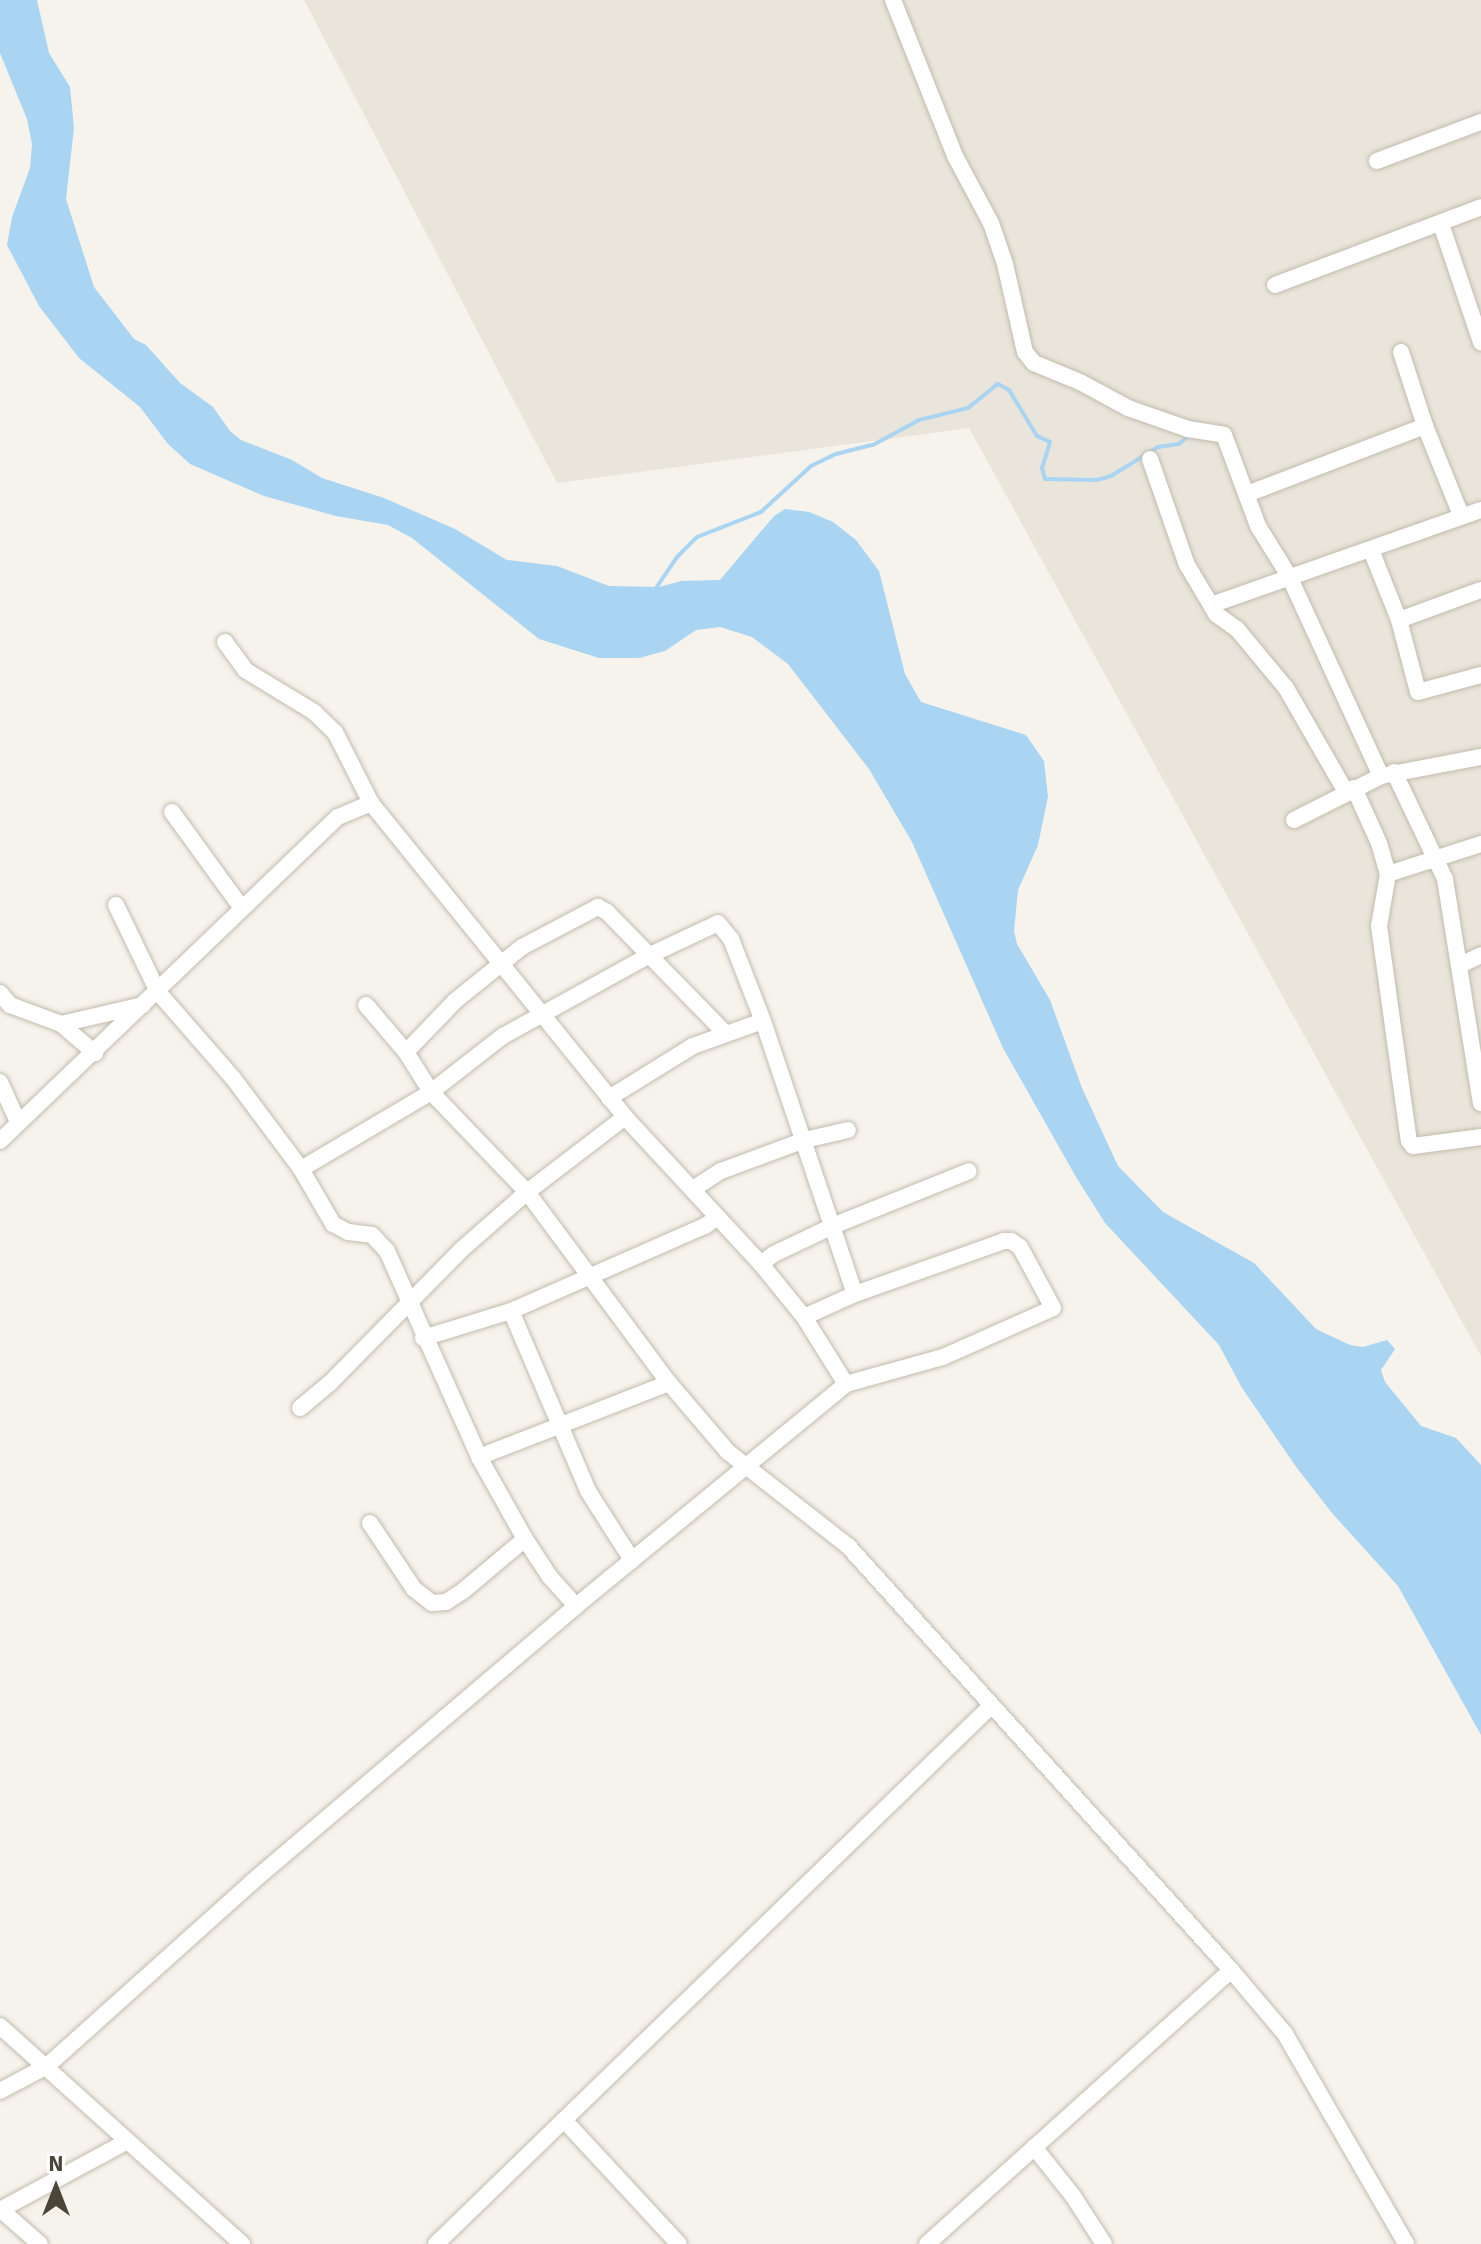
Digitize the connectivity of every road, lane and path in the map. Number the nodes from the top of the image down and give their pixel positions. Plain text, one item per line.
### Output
1 (893, 0) edge
2 (1481, 122) edge
3 (1377, 161) dead end
4 (1481, 207) edge
5 (1441, 224) junction
6 (1275, 285) dead end
7 (1481, 342) edge
8 (1401, 352) dead end
9 (1425, 426) junction
10 (1150, 459) dead end
11 (1247, 494) junction
12 (1481, 510) edge
13 (1461, 515) junction
14 (1371, 550) junction
15 (1289, 576) junction
16 (1481, 590) edge
17 (1211, 605) junction
18 (1399, 620) junction
19 (225, 642) dead end
20 (1481, 675) edge
21 (1481, 757) edge
22 (1388, 774) junction
23 (1350, 790) junction
24 (371, 803) junction
25 (172, 812) dead end
26 (1294, 820) dead end
27 (1481, 844) edge
28 (1433, 860) junction
29 (1388, 874) junction
30 (116, 905) dead end
31 (241, 907) junction
32 (1481, 955) edge
33 (648, 956) junction
34 (498, 965) junction
35 (1460, 965) junction
36 (158, 992) junction
37 (3, 1000) edge
38 (145, 1004) junction
39 (366, 1005) dead end
40 (541, 1014) junction
41 (763, 1021) junction
42 (61, 1024) junction
43 (725, 1033) junction
44 (406, 1052) junction
45 (95, 1053) junction
46 (1, 1088) edge
47 (431, 1092) junction
48 (609, 1098) junction
49 (1481, 1103) edge
50 (625, 1117) junction
51 (18, 1122) junction
52 (848, 1130) dead end
53 (1481, 1137) edge
54 (805, 1140) junction
55 (0, 1141) edge
56 (301, 1169) junction
57 (969, 1171) dead end
58 (693, 1189) junction
59 (527, 1192) junction
60 (716, 1218) junction
61 (835, 1225) junction
62 (761, 1264) junction
63 (590, 1277) junction
64 (855, 1294) junction
65 (411, 1301) junction
66 (511, 1311) junction
67 (804, 1317) junction
68 (423, 1338) junction
69 (669, 1383) junction
70 (846, 1384) junction
71 (300, 1408) dead end
72 (558, 1427) junction
73 (479, 1457) junction
74 (748, 1466) junction
75 (370, 1523) dead end
76 (525, 1539) junction
77 (632, 1560) junction
78 (576, 1606) junction
79 (991, 1706) junction
80 (1231, 1970) junction
81 (0, 2026) edge
82 (47, 2066) junction
83 (0, 2091) edge
84 (564, 2120) junction
85 (126, 2142) junction
86 (1034, 2147) junction
87 (0, 2210) edge
88 (40, 2244) edge
89 (242, 2244) edge
90 (436, 2244) edge
91 (679, 2244) edge
92 (927, 2244) edge
93 (1104, 2244) edge
94 (1406, 2244) edge

1 - 11 street
2 - 3 street
4 - 5 street
5 - 6 street
5 - 7 street
8 - 9 street
9 - 11 street
9 - 13 street
10 - 17 street
11 - 15 street
12 - 13 street
13 - 14 street
14 - 15 street
14 - 18 street
15 - 17 street
15 - 22 street
16 - 18 street
17 - 23 street
18 - 20 street
19 - 24 street
21 - 22 street
22 - 23 street
22 - 28 street
23 - 26 street
23 - 29 street
24 - 31 street
24 - 34 street
25 - 31 street
27 - 28 street
28 - 29 street
28 - 35 street
29 - 53 street
30 - 36 street
31 - 36 street
32 - 35 street
33 - 34 street
33 - 40 street
33 - 41 street
33 - 43 street
34 - 40 street
34 - 44 street
35 - 49 street
36 - 38 street
36 - 56 street
37 - 42 street
38 - 42 street
38 - 45 street
39 - 44 street
40 - 47 street
40 - 48 street
41 - 43 street
41 - 54 street
42 - 45 street
43 - 48 street
44 - 47 street
45 - 51 street
46 - 51 street
47 - 56 street
47 - 59 street
48 - 50 street
50 - 58 street
50 - 59 street
51 - 55 street
52 - 54 street
54 - 58 street
54 - 61 street
56 - 65 street
57 - 61 street
58 - 60 street
59 - 63 street
59 - 65 street
60 - 62 street
60 - 63 street
61 - 62 street
61 - 64 street
62 - 67 street
63 - 66 street
63 - 69 street
64 - 67 street
64 - 70 street
65 - 68 street
65 - 71 street
66 - 68 street
66 - 72 street
67 - 70 street
68 - 73 street
69 - 72 street
69 - 74 street
70 - 74 street
72 - 73 street
72 - 77 street
73 - 76 street
74 - 77 street
74 - 79 street
75 - 76 street
76 - 78 street
77 - 78 street
78 - 82 street
79 - 80 street
79 - 84 street
80 - 86 street
80 - 94 street
81 - 82 street
82 - 83 street
82 - 85 street
84 - 90 street
84 - 91 street
85 - 87 street
85 - 89 street
86 - 92 street
86 - 93 street
87 - 88 street

